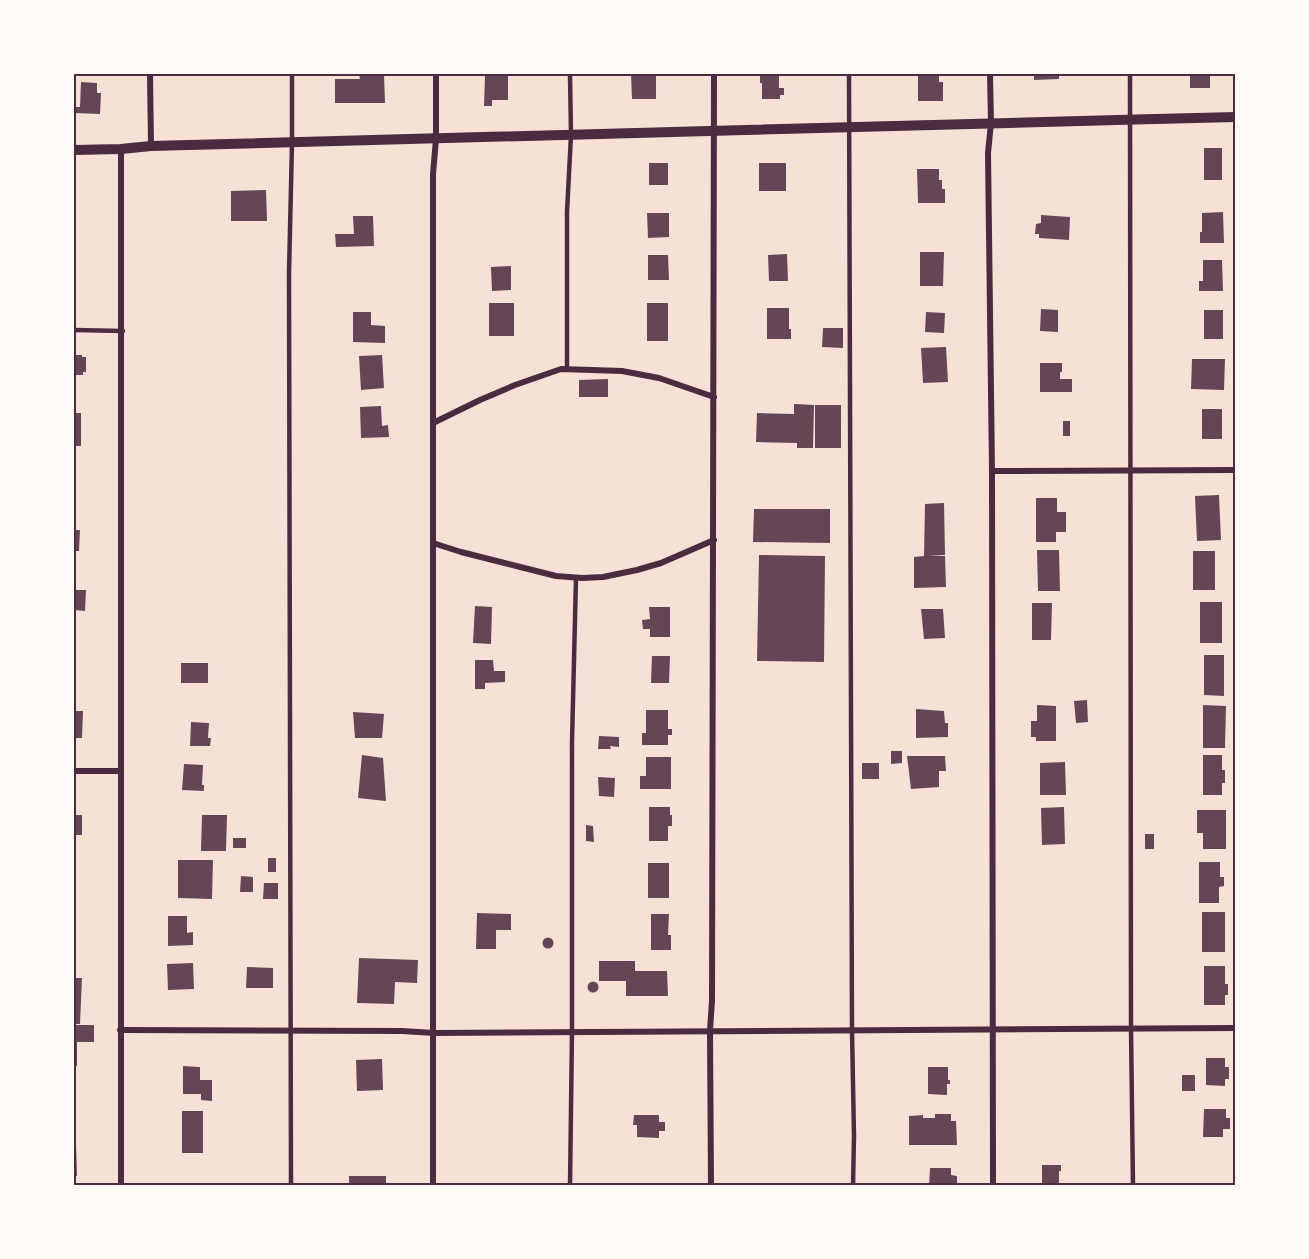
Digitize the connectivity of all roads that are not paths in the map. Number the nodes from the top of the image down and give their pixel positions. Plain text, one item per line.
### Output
1 (150, 74) edge
2 (292, 74) edge
3 (436, 74) edge
4 (570, 74) edge
5 (714, 74) edge
6 (849, 74) edge
7 (990, 74) edge
8 (1130, 74) edge
9 (1236, 117) edge
10 (1130, 119) junction
11 (991, 123) junction
12 (850, 128) junction
13 (713, 131) junction
14 (571, 135) junction
15 (436, 139) junction
16 (292, 143) junction
17 (150, 146) junction
18 (121, 149) junction
19 (74, 150) edge
20 (74, 330) edge
21 (123, 331) junction
22 (567, 369) junction
23 (714, 397) junction
24 (433, 423) junction
25 (1131, 470) junction
26 (1236, 470) edge
27 (992, 471) junction
28 (714, 540) junction
29 (433, 543) junction
30 (576, 578) junction
31 (74, 771) edge
32 (120, 771) junction
33 (1236, 1028) edge
34 (1131, 1029) junction
35 (120, 1030) junction
36 (710, 1030) junction
37 (852, 1030) junction
38 (993, 1030) junction
39 (291, 1031) junction
40 (572, 1031) junction
41 (434, 1032) junction
42 (121, 1185) edge
43 (291, 1185) edge
44 (433, 1185) edge
45 (570, 1185) edge
46 (711, 1185) edge
47 (853, 1185) edge
48 (993, 1185) edge
49 (1133, 1185) edge

1 - 17 street
2 - 16 lane
3 - 15 street
4 - 14 lane
5 - 13 street
6 - 12 lane
7 - 11 street
8 - 10 lane
9 - 10 street
10 - 11 street
10 - 25 lane
11 - 12 street
11 - 27 street
12 - 13 street
12 - 37 lane
13 - 14 street
13 - 23 street
14 - 15 street
14 - 22 lane
15 - 16 street
15 - 24 street
16 - 17 street
16 - 39 lane
17 - 18 street
18 - 19 street
18 - 21 street
20 - 21 lane
21 - 32 street
22 - 23 street
22 - 24 street
23 - 28 street
24 - 29 street
25 - 26 street
25 - 27 street
25 - 34 lane
27 - 38 street
28 - 30 street
28 - 36 street
29 - 30 street
29 - 41 street
30 - 40 lane
31 - 32 street
32 - 35 street
33 - 34 street
34 - 38 street
34 - 49 lane
35 - 39 street
35 - 42 street
36 - 37 street
36 - 40 street
36 - 46 street
37 - 38 street
37 - 47 lane
38 - 48 street
39 - 41 street
39 - 43 lane
40 - 41 street
40 - 45 lane
41 - 44 street

